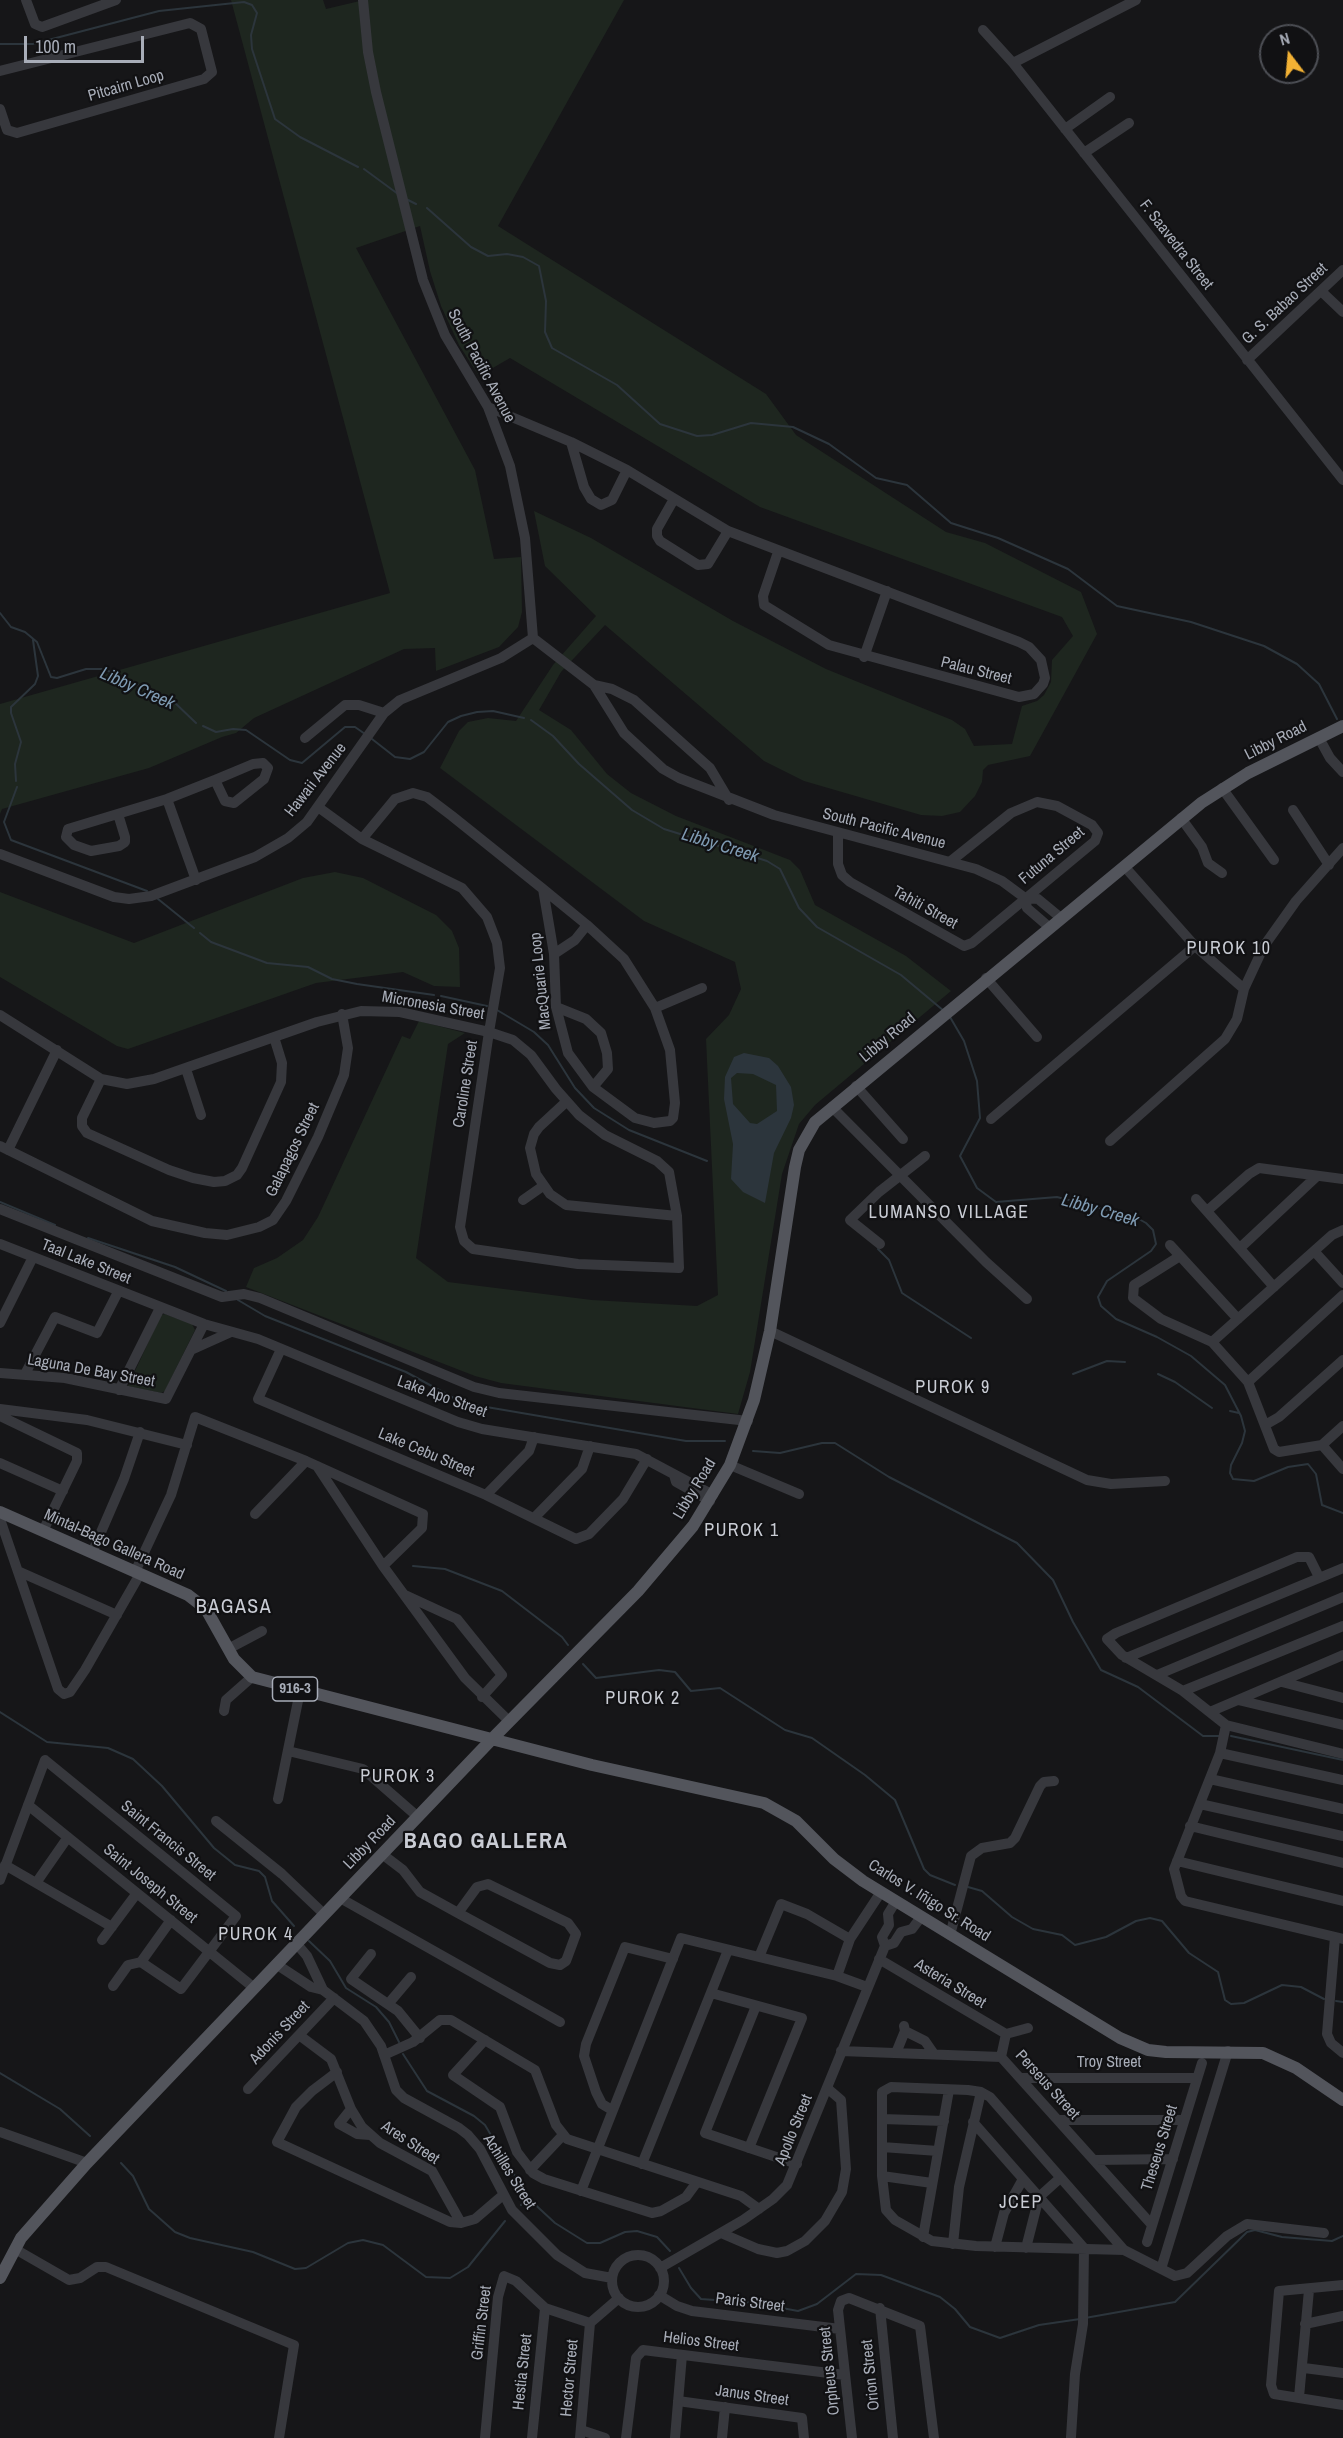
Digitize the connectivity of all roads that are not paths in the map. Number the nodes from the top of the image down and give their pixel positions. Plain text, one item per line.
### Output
1 (26, 0) edge
2 (116, 0) edge
3 (363, 0) edge
4 (1136, 0) edge
5 (983, 30) dead end
6 (1013, 63) junction
7 (0, 71) edge
8 (1110, 97) dead end
9 (0, 109) edge
10 (1129, 123) dead end
11 (1065, 129) junction
12 (1084, 153) junction
13 (1343, 270) edge
14 (1321, 291) junction
15 (1343, 312) edge
16 (1247, 360) junction
17 (488, 406) junction
18 (571, 442) junction
19 (627, 470) junction
20 (1343, 480) edge
21 (674, 499) junction
22 (728, 531) junction
23 (778, 552) junction
24 (887, 591) junction
25 (533, 638) junction
26 (864, 657) junction
27 (594, 685) junction
28 (384, 713) junction
29 (1343, 726) edge
30 (305, 738) dead end
31 (1319, 738) junction
32 (1343, 772) edge
33 (215, 780) junction
34 (1222, 788) junction
35 (167, 799) junction
36 (729, 800) junction
37 (318, 807) junction
38 (1293, 810) dead end
39 (118, 814) junction
40 (1181, 818) junction
41 (838, 833) junction
42 (362, 840) junction
43 (1343, 848) edge
44 (0, 854) edge
45 (1274, 860) dead end
46 (951, 861) junction
47 (1329, 865) junction
48 (1124, 866) junction
49 (1222, 873) dead end
50 (196, 880) junction
51 (543, 889) junction
52 (1025, 898) junction
53 (1061, 918) junction
54 (587, 925) junction
55 (1049, 927) junction
56 (1195, 945) junction
57 (554, 954) junction
58 (986, 978) junction
59 (702, 988) dead end
60 (1244, 989) junction
61 (556, 1007) junction
62 (655, 1008) junction
63 (342, 1014) junction
64 (0, 1015) edge
65 (489, 1032) junction
66 (274, 1037) junction
67 (1037, 1037) dead end
68 (57, 1050) junction
69 (186, 1068) junction
70 (101, 1079) junction
71 (856, 1086) junction
72 (593, 1087) junction
73 (566, 1102) junction
74 (832, 1107) junction
75 (201, 1115) dead end
76 (991, 1119) dead end
77 (903, 1139) dead end
78 (1110, 1141) dead end
79 (4, 1148) edge
80 (926, 1156) dead end
81 (898, 1176) junction
82 (1317, 1176) junction
83 (1343, 1179) edge
84 (543, 1186) junction
85 (1196, 1199) dead end
86 (523, 1200) dead end
87 (0, 1209) edge
88 (1207, 1211) junction
89 (677, 1216) junction
90 (1343, 1230) edge
91 (0, 1244) edge
92 (880, 1244) dead end
93 (1170, 1245) dead end
94 (1240, 1248) junction
95 (1314, 1251) junction
96 (1180, 1256) junction
97 (33, 1257) junction
98 (679, 1268) joint
99 (1343, 1283) edge
100 (1274, 1287) junction
101 (118, 1292) junction
102 (1343, 1295) edge
103 (1027, 1299) dead end
104 (160, 1308) junction
105 (1238, 1319) junction
106 (0, 1323) edge
107 (204, 1324) junction
108 (770, 1331) junction
109 (232, 1332) junction
110 (1212, 1342) junction
111 (281, 1348) junction
112 (191, 1350) junction
113 (1343, 1360) edge
114 (0, 1373) edge
115 (25, 1374) junction
116 (1248, 1382) junction
117 (119, 1390) junction
118 (0, 1409) edge
119 (0, 1416) edge
120 (748, 1421) junction
121 (1265, 1425) junction
122 (1343, 1426) edge
123 (140, 1432) junction
124 (534, 1437) junction
125 (1322, 1444) junction
126 (187, 1445) junction
127 (590, 1446) junction
128 (647, 1459) junction
129 (306, 1461) junction
130 (0, 1464) edge
131 (730, 1465) junction
132 (316, 1466) junction
133 (1343, 1469) edge
134 (1165, 1481) dead end
135 (63, 1491) junction
136 (799, 1494) dead end
137 (486, 1495) junction
138 (712, 1498) junction
139 (0, 1512) edge
140 (255, 1514) dead end
141 (534, 1518) junction
142 (0, 1519) edge
143 (43, 1531) junction
144 (92, 1553) junction
145 (383, 1566) junction
146 (1343, 1568) edge
147 (20, 1572) junction
148 (138, 1573) junction
149 (1319, 1577) junction
150 (405, 1595) junction
151 (1343, 1597) edge
152 (117, 1614) junction
153 (1343, 1626) edge
154 (262, 1631) dead end
155 (228, 1649) junction
156 (1342, 1657) edge
157 (1126, 1658) junction
158 (1157, 1674) junction
159 (252, 1677) junction
160 (1282, 1682) junction
161 (300, 1691) junction
162 (1183, 1691) junction
163 (482, 1697) junction
164 (1343, 1698) edge
165 (1238, 1700) junction
166 (224, 1711) dead end
167 (1212, 1711) junction
168 (509, 1721) junction
169 (1343, 1725) edge
170 (1225, 1732) junction
171 (492, 1739) junction
172 (288, 1751) junction
173 (1220, 1753) junction
174 (1343, 1754) edge
175 (1210, 1779) junction
176 (1343, 1780) edge
177 (1054, 1781) dead end
178 (278, 1800) dead end
179 (1200, 1804) junction
180 (28, 1805) junction
181 (1343, 1809) edge
182 (418, 1817) junction
183 (216, 1821) dead end
184 (1190, 1826) junction
185 (1343, 1836) edge
186 (68, 1837) junction
187 (382, 1854) junction
188 (1177, 1861) junction
189 (1343, 1863) edge
190 (6, 1865) junction
191 (0, 1880) edge
192 (36, 1883) junction
193 (881, 1892) junction
194 (137, 1893) junction
195 (340, 1898) junction
196 (896, 1901) junction
197 (1343, 1901) edge
198 (458, 1913) junction
199 (324, 1914) junction
200 (921, 1917) junction
201 (171, 1920) junction
202 (889, 1925) junction
203 (112, 1927) junction
204 (901, 1932) junction
205 (950, 1935) junction
206 (1339, 1938) edge
207 (850, 1939) junction
208 (102, 1940) dead end
209 (297, 1943) junction
210 (885, 1946) junction
211 (728, 1950) junction
212 (209, 1951) junction
213 (371, 1954) dead end
214 (759, 1957) junction
215 (673, 1959) junction
216 (879, 1959) junction
217 (141, 1962) junction
218 (276, 1964) junction
219 (310, 1967) junction
220 (837, 1976) junction
221 (411, 1977) dead end
222 (300, 1978) junction
223 (113, 1986) dead end
224 (253, 1987) junction
225 (867, 1987) junction
226 (323, 1990) junction
227 (711, 1993) junction
228 (334, 1998) junction
229 (388, 2003) junction
230 (756, 2006) junction
231 (560, 2022) dead end
232 (1028, 2028) dead end
233 (1006, 2034) junction
234 (299, 2035) junction
235 (420, 2038) junction
236 (484, 2040) junction
237 (842, 2051) junction
238 (1228, 2051) junction
239 (896, 2053) junction
240 (1343, 2053) edge
241 (934, 2054) junction
242 (384, 2055) junction
243 (1002, 2056) junction
244 (1202, 2063) dead end
245 (337, 2072) junction
246 (1020, 2078) junction
247 (1197, 2078) junction
248 (827, 2088) junction
249 (248, 2089) dead end
250 (949, 2090) junction
251 (981, 2092) junction
252 (1343, 2100) edge
253 (351, 2109) junction
254 (612, 2110) junction
255 (882, 2119) junction
256 (1058, 2120) junction
257 (1184, 2120) junction
258 (944, 2121) junction
259 (973, 2122) junction
260 (0, 2132) edge
261 (370, 2135) junction
262 (563, 2135) junction
263 (882, 2147) junction
264 (749, 2148) junction
265 (596, 2149) junction
266 (938, 2151) junction
267 (1173, 2159) junction
268 (1095, 2160) junction
269 (87, 2163) junction
270 (642, 2164) junction
271 (797, 2164) junction
272 (530, 2170) junction
273 (882, 2176) junction
274 (1023, 2179) junction
275 (1059, 2179) junction
276 (697, 2182) junction
277 (932, 2183) junction
278 (581, 2191) junction
279 (503, 2195) junction
280 (1039, 2197) junction
281 (759, 2209) junction
282 (461, 2223) junction
283 (1152, 2225) junction
284 (721, 2233) junction
285 (1324, 2233) dead end
286 (923, 2237) junction
287 (1147, 2242) dead end
288 (953, 2244) junction
289 (995, 2247) junction
290 (15, 2248) junction
291 (1026, 2248) junction
292 (1084, 2248) junction
293 (1124, 2250) junction
294 (660, 2268) junction
295 (1161, 2269) junction
296 (0, 2278) edge
297 (612, 2278) junction
298 (1343, 2285) edge
299 (1309, 2290) junction
300 (659, 2295) junction
301 (619, 2298) junction
302 (545, 2308) junction
303 (880, 2308) junction
304 (1343, 2316) edge
305 (590, 2324) junction
306 (1305, 2324) junction
307 (840, 2329) junction
308 (682, 2355) junction
309 (1304, 2368) junction
310 (1343, 2373) edge
311 (845, 2375) junction
312 (1299, 2397) junction
313 (678, 2401) junction
314 (1343, 2405) edge
315 (725, 2407) junction
316 (580, 2434) edge
317 (1071, 2437) edge
318 (279, 2438) edge
319 (485, 2438) edge
320 (532, 2438) edge
321 (605, 2438) edge
322 (627, 2438) edge
323 (675, 2438) edge
324 (722, 2438) edge
325 (804, 2438) edge
326 (852, 2438) edge
327 (892, 2438) edge
328 (934, 2438) edge

1 - 2 street
3 - 17 street, South Pacific Avenue
4 - 6 street
5 - 6 street, F. Saavedra Street
6 - 11 street, F. Saavedra Street
7 - 9 street, Pitcairn Loop
8 - 11 street
10 - 12 street
11 - 12 street, F. Saavedra Street
12 - 16 street, F. Saavedra Street
13 - 14 street, G. S. Babao Street
14 - 15 street
14 - 16 street, G. S. Babao Street
16 - 20 street, F. Saavedra Street
17 - 18 street, Palau Street
17 - 25 street, South Pacific Avenue
18 - 19 street, Palau Street
18 - 19 street
19 - 21 street, Palau Street
21 - 22 street, Palau Street
21 - 22 street
22 - 23 street, Palau Street
23 - 24 street, Palau Street
23 - 26 street, Palau Street
24 - 26 street
24 - 26 street, Palau Street
25 - 27 street, South Pacific Avenue
25 - 28 street, Hawaii Avenue
27 - 36 street, South Pacific Avenue
27 - 36 street, South Pacific Avenue
28 - 30 street
28 - 37 street, Hawaii Avenue
29 - 31 main road, Libby Road
31 - 32 street
31 - 34 main road, Libby Road
33 - 33 street
33 - 35 street
34 - 40 main road, Libby Road
34 - 45 street
35 - 39 street
35 - 50 street
36 - 41 street, South Pacific Avenue
37 - 42 street, Caroline Street
37 - 50 street, Hawaii Avenue
38 - 47 street
39 - 39 street
40 - 48 main road, Libby Road
40 - 49 street
41 - 46 street, South Pacific Avenue
41 - 52 street, Tahiti Street
42 - 51 street, MacQuarie Loop
42 - 65 street, Caroline Street
43 - 47 street
44 - 50 street, Hawaii Avenue
46 - 52 street, South Pacific Avenue
46 - 52 street, Futuna Street
47 - 60 street
48 - 53 main road, Libby Road
48 - 56 street
51 - 54 street, MacQuarie Loop
51 - 57 street, MacQuarie Loop
52 - 53 street, South Pacific Avenue
52 - 55 street, South Pacific Avenue
53 - 55 main road, Libby Road
54 - 57 street
54 - 62 street, MacQuarie Loop
55 - 58 main road, Libby Road
56 - 60 street
56 - 76 street
57 - 61 street, MacQuarie Loop
58 - 67 street
58 - 71 main road, Libby Road
59 - 62 street
60 - 78 street
61 - 72 street, MacQuarie Loop
61 - 72 street
62 - 72 street, MacQuarie Loop
63 - 65 street, Micronesia Street
63 - 66 street, Micronesia Street
63 - 79 street, Galapagos Street
64 - 68 street, Micronesia Street
65 - 73 street, Micronesia Street
65 - 98 street, Caroline Street
66 - 69 street, Micronesia Street
66 - 70 street
68 - 70 street, Micronesia Street
68 - 79 street
69 - 70 street, Micronesia Street
69 - 75 street
71 - 74 main road, Libby Road
71 - 77 street
73 - 84 street
73 - 89 street, Micronesia Street
74 - 81 street
74 - 108 main road, Libby Road
80 - 81 street
81 - 92 street
81 - 103 street
82 - 83 street
82 - 88 street
82 - 94 street
84 - 86 street
84 - 89 street
85 - 88 street
87 - 120 street
88 - 94 street
89 - 98 street, Micronesia Street
90 - 95 street
91 - 97 street, Taal Lake Street
93 - 96 street
94 - 100 street
95 - 99 street
95 - 100 street
96 - 105 street
96 - 110 street
97 - 101 street, Taal Lake Street
97 - 106 street
100 - 105 street
101 - 104 street, Taal Lake Street
101 - 115 street
102 - 116 street
104 - 107 street, Taal Lake Street
104 - 117 street
105 - 110 street
107 - 109 street, Lake Apo Street
107 - 112 street, Laguna De Bay Street
108 - 120 main road, Libby Road
108 - 134 street
109 - 111 street, Lake Apo Street
109 - 112 street
110 - 116 street
111 - 124 street, Lake Apo Street
111 - 137 street, Lake Cebu Street
112 - 117 street, Laguna De Bay Street
113 - 121 street
114 - 115 street, Laguna De Bay Street
115 - 117 street, Laguna De Bay Street
116 - 121 street
118 - 123 street
119 - 135 street
120 - 131 main road, Libby Road
121 - 125 street
122 - 125 street
123 - 126 street
123 - 144 street
124 - 127 street, Lake Apo Street
124 - 137 street
125 - 133 street
126 - 129 street
126 - 148 street
127 - 128 street, Lake Apo Street
127 - 141 street
128 - 138 street, Lake Apo Street
128 - 141 street, Lake Cebu Street
129 - 132 street
129 - 140 street
130 - 135 street
131 - 136 street
131 - 138 main road, Libby Road
132 - 145 street
132 - 145 street
135 - 143 street
137 - 141 street, Lake Cebu Street
138 - 168 main road, Libby Road
139 - 143 main road, Mintal-Bago Gallera Road / 916-3
142 - 147 street
143 - 144 main road, Mintal-Bago Gallera Road / 916-3
144 - 148 main road, Mintal-Bago Gallera Road / 916-3
145 - 150 street
146 - 149 street
147 - 152 street
147 - 152 street
148 - 152 street
148 - 155 main road, Mintal-Bago Gallera Road / 916-3
149 - 157 street
149 - 157 street
150 - 163 street
150 - 163 street
151 - 158 street
153 - 162 street
154 - 155 street
155 - 159 main road, Mintal-Bago Gallera Road / 916-3
156 - 160 street
157 - 158 street
158 - 162 street
159 - 161 main road, 916-3
159 - 166 street
160 - 164 street
160 - 165 street
161 - 171 main road, 916-3
161 - 172 street
162 - 167 street
163 - 168 street
165 - 167 street
165 - 169 street
167 - 170 street
168 - 171 main road, Libby Road
170 - 173 street
170 - 174 street
171 - 182 main road, Libby Road
171 - 193 main road, Carlos V. Iñigo Sr. Road
172 - 178 street
172 - 182 street
173 - 175 street
173 - 176 street
175 - 179 street
175 - 181 street
177 - 205 street
179 - 184 street
179 - 185 street
180 - 186 street, Saint Joseph Street
180 - 190 street
180 - 212 street, Saint Francis Street
182 - 187 main road, Libby Road
183 - 199 street
184 - 188 street
184 - 189 street
186 - 192 street
186 - 194 street, Saint Joseph Street
187 - 195 main road, Libby Road
187 - 198 street
188 - 197 street
188 - 206 street
190 - 191 street
190 - 192 street
192 - 203 street
193 - 196 main road, Carlos V. Iñigo Sr. Road
193 - 207 street
194 - 201 street, Saint Joseph Street
194 - 203 street
195 - 199 main road, Libby Road
195 - 231 street
196 - 200 main road, Carlos V. Iñigo Sr. Road
196 - 202 street, Apollo Street
198 - 198 street
199 - 209 main road, Libby Road
200 - 204 street, Apollo Street
200 - 205 main road, Carlos V. Iñigo Sr. Road
201 - 212 street, Saint Joseph Street
201 - 217 street
202 - 204 street
202 - 210 street, Apollo Street
203 - 208 street
204 - 210 street, Apollo Street
205 - 238 main road, Carlos V. Iñigo Sr. Road
206 - 240 street
207 - 214 street
207 - 220 street
209 - 218 main road, Libby Road
209 - 219 street, Achilles Street
210 - 216 street, Apollo Street
211 - 214 street
211 - 215 street
211 - 227 street
212 - 217 street
212 - 224 street, Saint Joseph Street
213 - 229 street
214 - 220 street
215 - 254 street
215 - 254 street
216 - 225 street, Apollo Street
216 - 233 street, Asteria Street
217 - 223 street
218 - 222 street, Achilles Street
218 - 224 main road, Libby Road
219 - 222 street
219 - 226 street, Achilles Street
220 - 225 street
221 - 229 street
222 - 226 street, Achilles Street
224 - 269 main road, Libby Road
225 - 237 street, Apollo Street
226 - 228 street, Achilles Street
227 - 230 street
227 - 270 street
228 - 234 street, Adonis Street
228 - 242 street, Achilles Street
229 - 235 street
230 - 264 street
230 - 264 street
232 - 233 street
233 - 243 street
234 - 245 street, Ares Street
234 - 249 street, Adonis Street
235 - 236 street
235 - 242 street
236 - 262 street
236 - 272 street
237 - 239 street, Perseus Street
237 - 248 street, Apollo Street
238 - 252 main road, Carlos V. Iñigo Sr. Road
238 - 295 street
239 - 241 street, Perseus Street
239 - 241 street
241 - 243 street, Perseus Street
242 - 279 street, Achilles Street
243 - 246 street, Perseus Street
244 - 247 street, Theseus Street
245 - 253 street, Ares Street
245 - 282 street
246 - 247 street, Troy Street
246 - 256 street, Perseus Street
247 - 257 street, Theseus Street
248 - 271 street, Apollo Street
248 - 284 street
250 - 251 street
250 - 255 street
250 - 258 street
251 - 259 street
251 - 275 street
253 - 261 street, Ares Street
253 - 261 street
254 - 265 street
255 - 258 street
255 - 263 street
256 - 257 street
256 - 268 street, Perseus Street
257 - 267 street, Theseus Street
258 - 266 street
259 - 274 street
259 - 288 street
260 - 269 street
261 - 282 street, Ares Street
262 - 265 street
262 - 272 street
263 - 266 street
263 - 273 street
264 - 271 street
265 - 270 street
265 - 278 street
266 - 277 street
267 - 268 street
267 - 283 street, Theseus Street
268 - 283 street, Perseus Street
269 - 290 main road, Libby Road
270 - 276 street
271 - 281 street, Apollo Street
272 - 278 street
273 - 277 street
273 - 286 street
274 - 280 street
274 - 289 street
275 - 280 street
275 - 293 street
276 - 278 street
276 - 281 street
277 - 286 street
279 - 282 street
279 - 297 street, Achilles Street
280 - 291 street
280 - 292 street
281 - 284 street, Apollo Street
283 - 287 street, Theseus Street
284 - 294 street, Apollo Street
285 - 295 street
286 - 288 street
288 - 289 street
289 - 291 street
290 - 296 main road, Libby Road
290 - 318 street
291 - 292 street
292 - 293 street
292 - 317 street
293 - 295 street
294 - 297 street
294 - 300 street
297 - 301 street
298 - 299 street
299 - 306 street
299 - 312 street
300 - 301 street
300 - 307 street, Paris Street
301 - 305 street, Hector Street
302 - 305 street, Griffin Street
302 - 319 street, Griffin Street
302 - 320 street, Hestia Street
303 - 307 street, Orpheus Street
303 - 327 street, Orion Street
303 - 328 street
304 - 306 street
305 - 316 street, Hector Street
306 - 309 street
307 - 311 street, Orpheus Street
308 - 311 street, Helios Street
308 - 313 street
308 - 322 street, Helios Street
309 - 310 street
309 - 312 street
311 - 326 street, Orpheus Street
312 - 314 street
313 - 315 street, Janus Street
313 - 323 street
315 - 324 street
315 - 325 street, Janus Street
316 - 321 street

